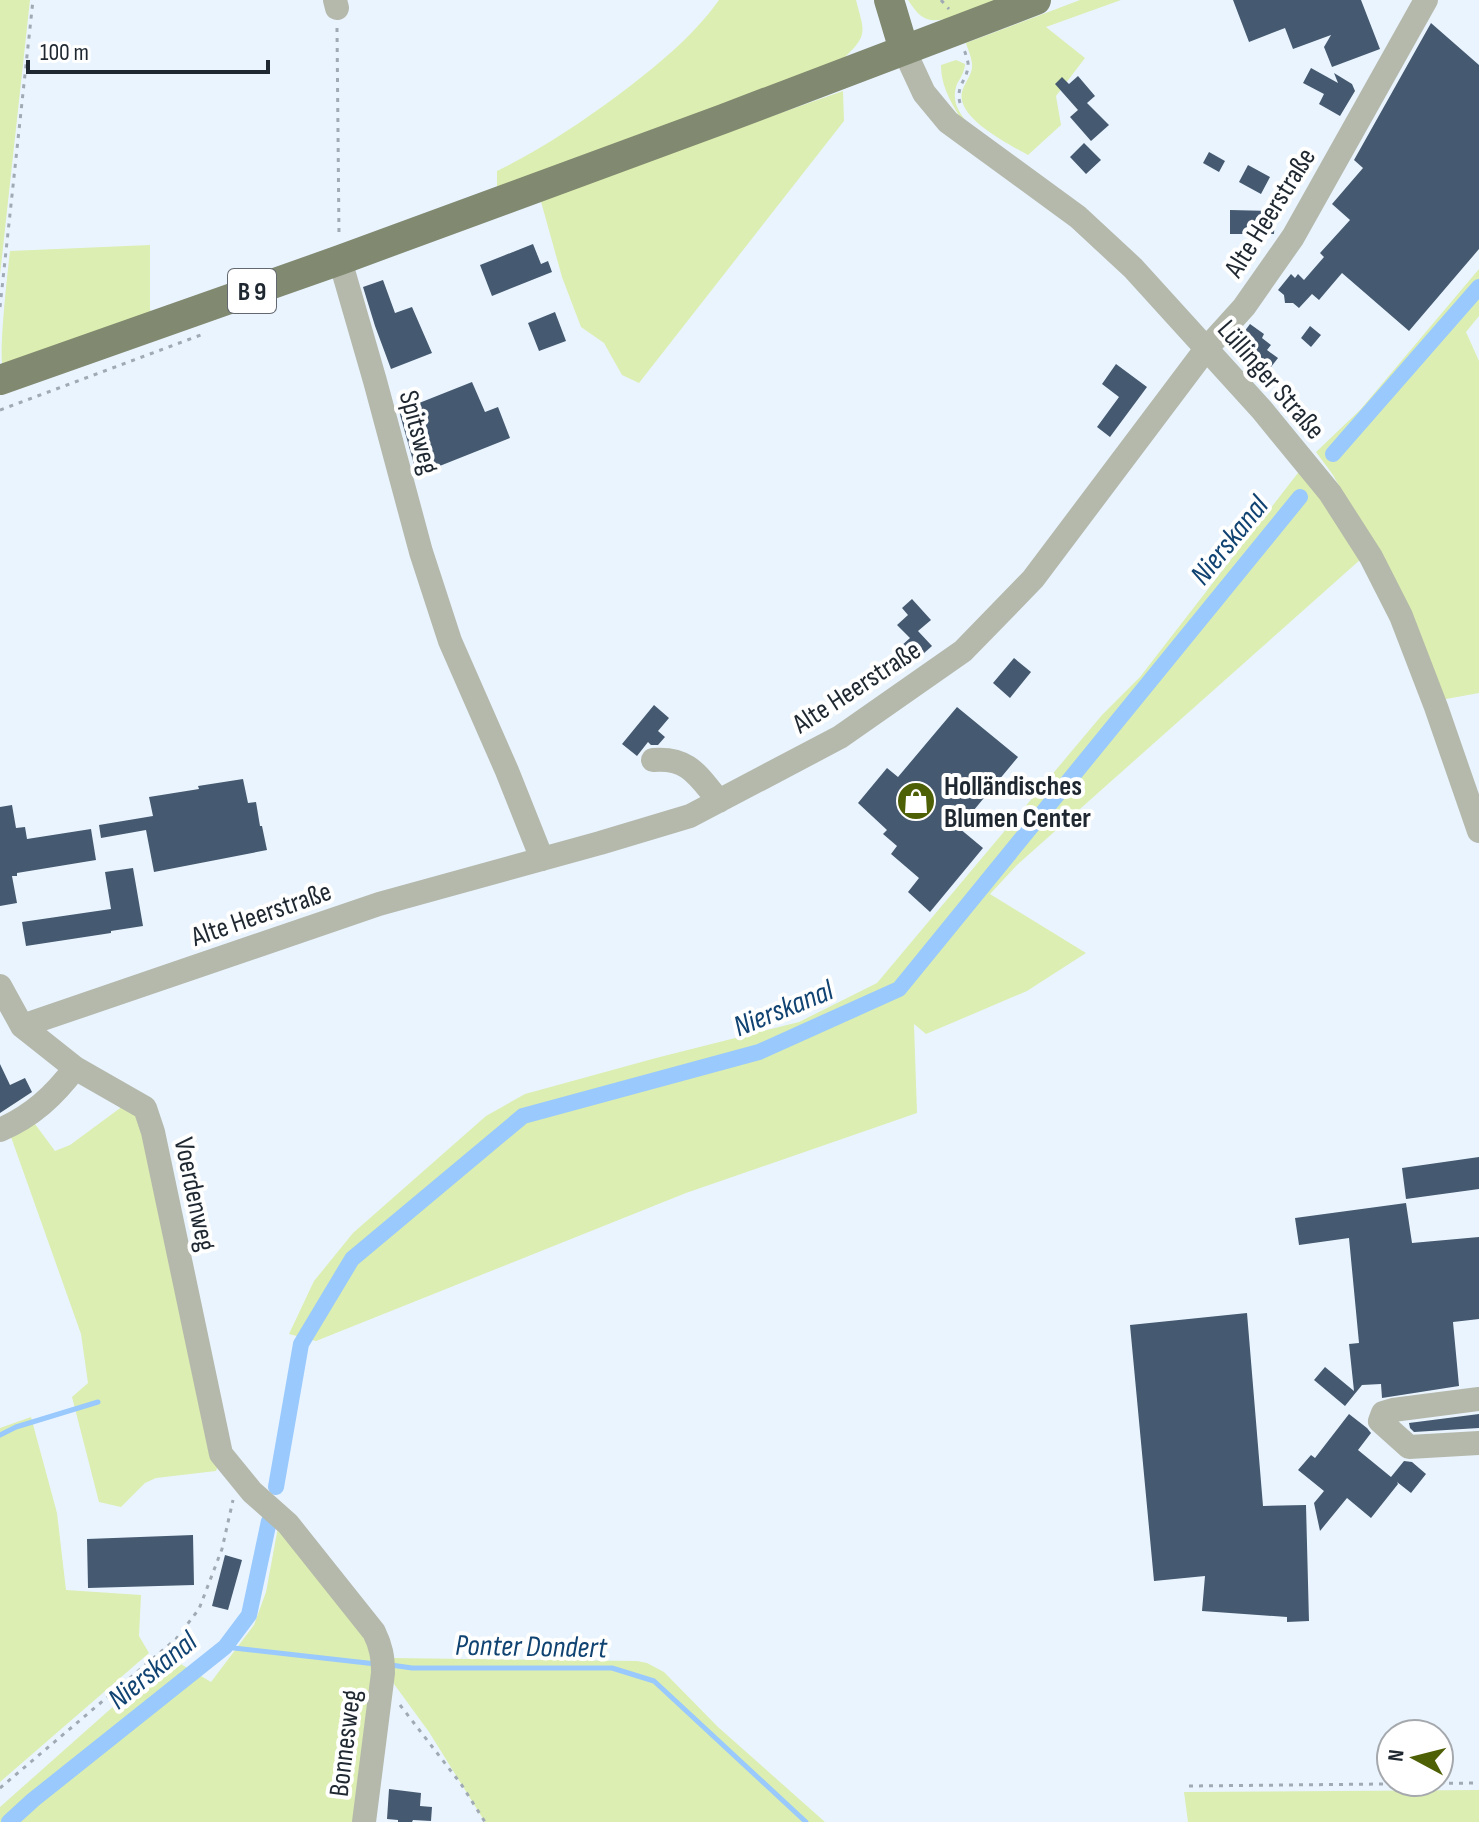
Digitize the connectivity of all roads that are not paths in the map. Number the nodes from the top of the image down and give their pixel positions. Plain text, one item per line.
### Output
1 (889, 0) edge
2 (1036, 0) edge
3 (1426, 0) edge
4 (904, 50) junction
5 (340, 260) junction
6 (1206, 349) junction
7 (0, 380) edge
8 (653, 760) dead end
9 (1474, 800) edge
10 (719, 801) junction
11 (1479, 831) edge
12 (542, 859) junction
13 (0, 986) edge
14 (22, 1026) junction
15 (75, 1068) junction
16 (0, 1130) edge
17 (1479, 1399) edge
18 (1479, 1443) edge
19 (382, 1670) joint
20 (364, 1822) edge

1 - 4 main road
2 - 4 main road, B 9
3 - 6 street, Alte Heerstraße
4 - 5 main road, B 9
4 - 6 street, Lüllinger Straße
5 - 7 main road, B 9
5 - 12 street, Spitsweg
6 - 9 street, Lüllinger Straße
6 - 10 street, Alte Heerstraße
8 - 10 street
9 - 11 street, Lüllinger Straße
10 - 12 street, Alte Heerstraße
12 - 14 street, Alte Heerstraße
13 - 14 street, Voerdenweg
14 - 15 street, Voerdenweg
15 - 16 street
15 - 19 street, Voerdenweg
17 - 18 street
19 - 20 street, Bonnesweg

